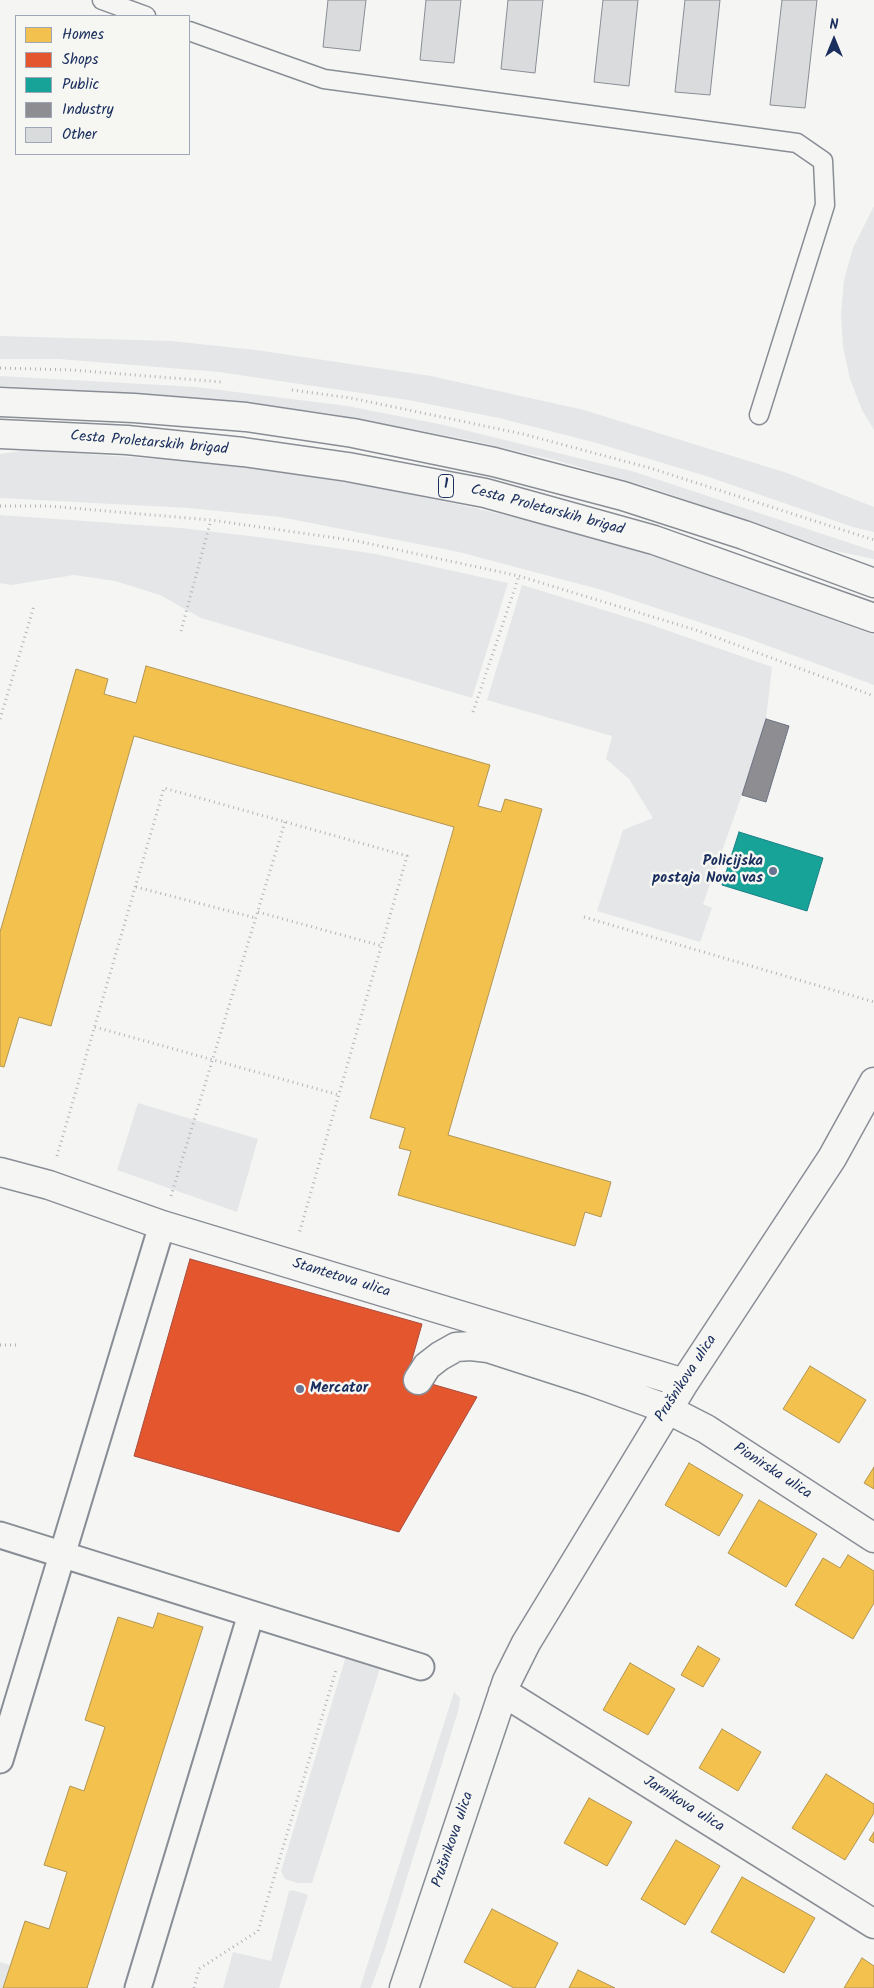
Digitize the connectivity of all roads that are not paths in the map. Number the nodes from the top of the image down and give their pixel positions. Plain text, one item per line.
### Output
1 (102, 0) edge
2 (143, 15) edge
3 (190, 31) edge
4 (0, 402) edge
5 (759, 414) dead end
6 (0, 434) edge
7 (874, 583) edge
8 (874, 618) edge
9 (874, 1082) edge
10 (0, 1172) edge
11 (162, 1225) junction
12 (418, 1380) dead end
13 (684, 1383) junction
14 (668, 1409) junction
15 (0, 1536) edge
16 (874, 1538) edge
17 (62, 1555) junction
18 (250, 1614) junction
19 (422, 1667) dead end
20 (505, 1686) junction
21 (0, 1760) edge
22 (874, 1924) edge
23 (138, 1988) edge
24 (404, 1988) edge

1 - 2 lane
3 - 5 lane
4 - 7 street, 1
6 - 8 street, Cesta Proletarskih brigad / 1
9 - 13 street, Prušnikova ulica
10 - 11 street, Stantetova ulica
11 - 13 street, Stantetova ulica
11 - 17 street
12 - 14 street, Pionirska ulica
13 - 14 street, Prušnikova ulica
14 - 16 street, Pionirska ulica
14 - 20 street, Prušnikova ulica
15 - 17 street
17 - 18 street
17 - 21 street
18 - 19 street
18 - 23 street
20 - 22 street, Jarnikova ulica
20 - 24 street, Prušnikova ulica

